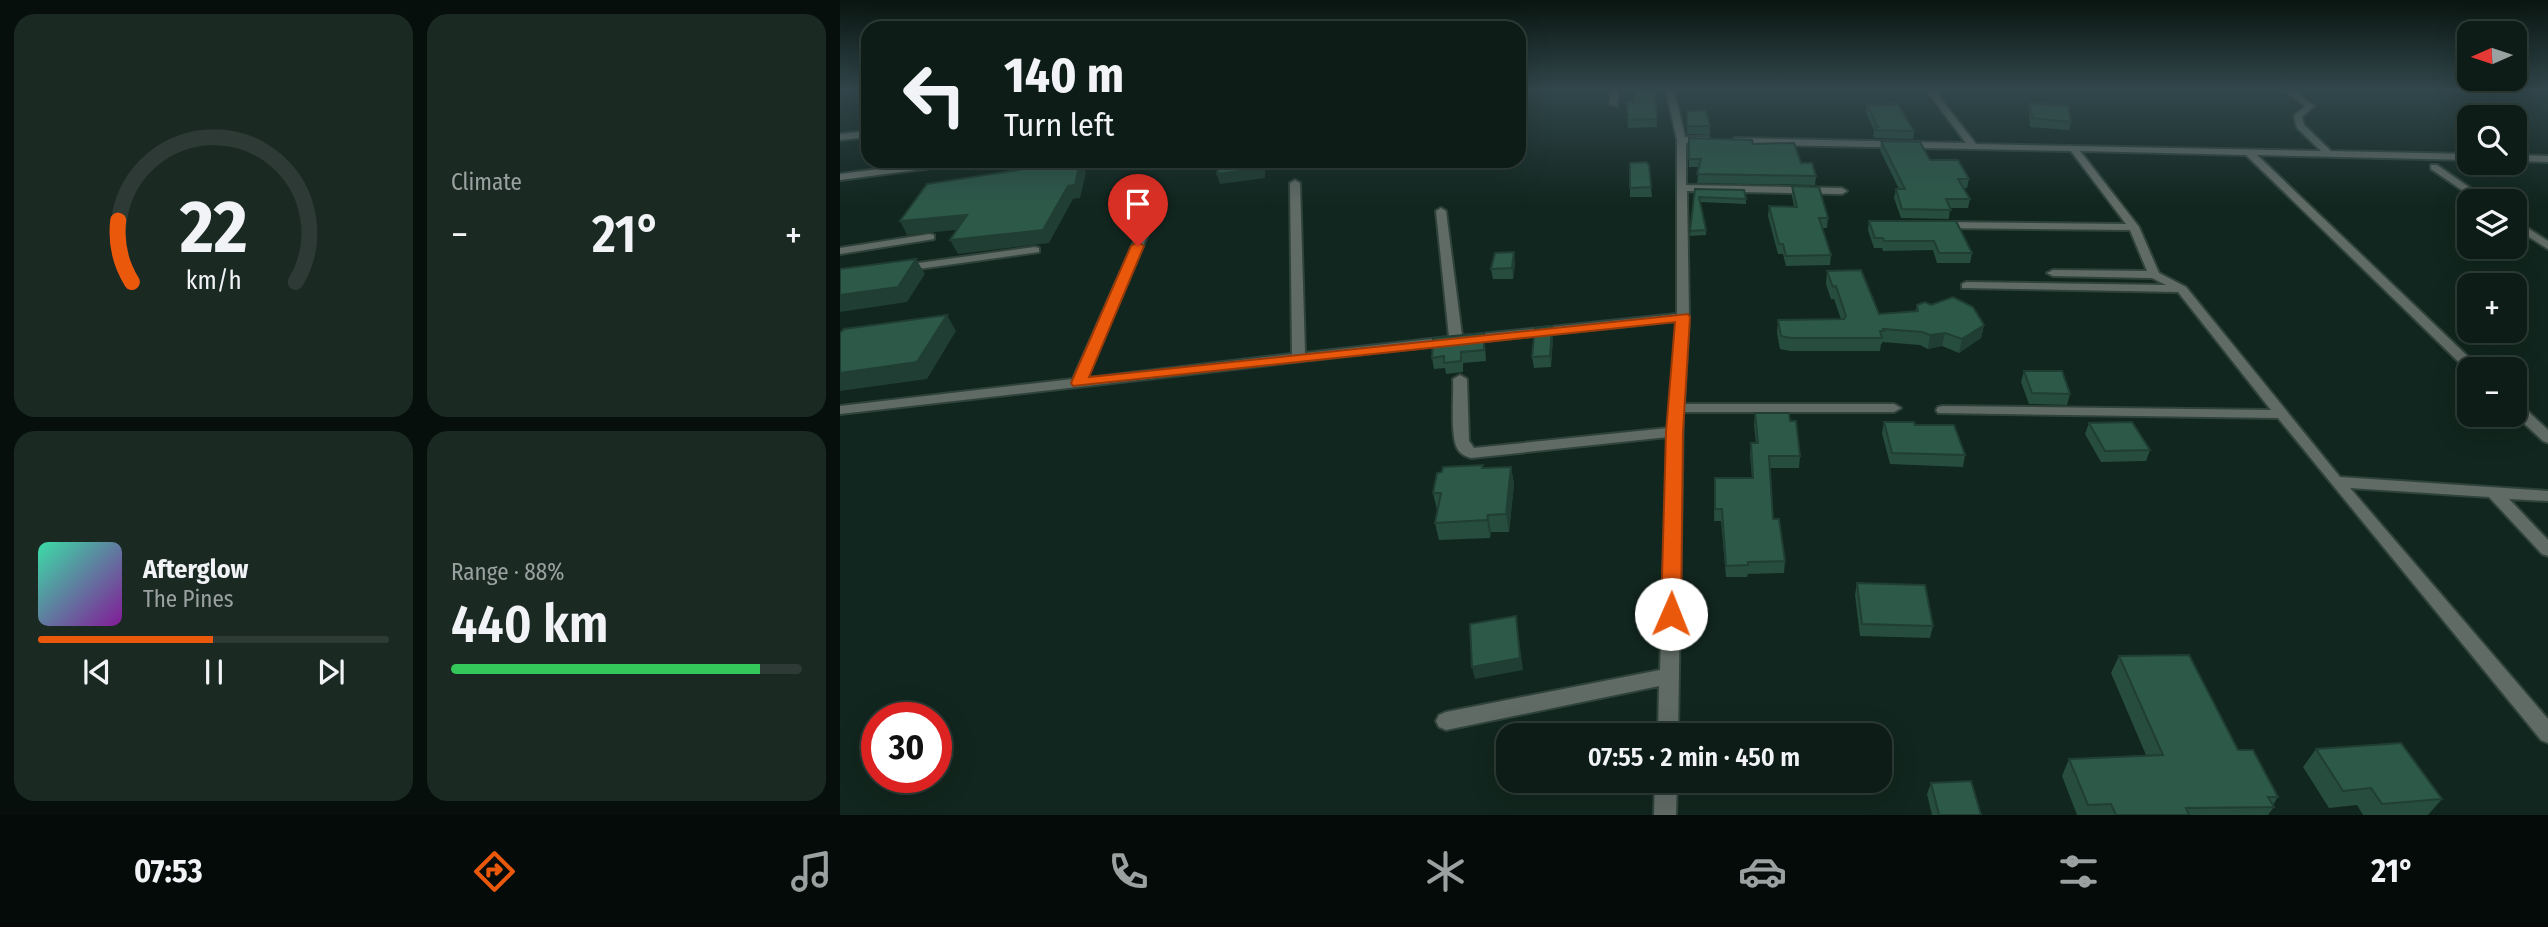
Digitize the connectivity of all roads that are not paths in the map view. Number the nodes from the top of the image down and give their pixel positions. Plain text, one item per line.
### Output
1 (1678, 128) edge
2 (1959, 128) edge
3 (2302, 128) edge
4 (861, 135) edge
5 (840, 137) edge
6 (1681, 140) junction
7 (1973, 146) junction
8 (2073, 148) junction
9 (2248, 152) junction
10 (2329, 154) junction
11 (2457, 157) edge
12 (2527, 159) edge
13 (2545, 160) edge
14 (2434, 167) dead end
15 (909, 168) edge
16 (840, 177) edge
17 (1295, 184) dead end
18 (1681, 188) junction
19 (2466, 189) edge
20 (1842, 191) dead end
21 (1157, 201) dead end
22 (1441, 211) dead end
23 (1928, 225) edge
24 (2134, 227) junction
25 (2527, 231) edge
26 (930, 237) dead end
27 (2548, 246) edge
28 (1035, 250) dead end
29 (841, 253) edge
30 (897, 269) edge
31 (2053, 273) dead end
32 (2154, 275) junction
33 (1966, 286) dead end
34 (2182, 289) junction
35 (1683, 317) junction
36 (1456, 340) junction
37 (1299, 357) junction
38 (2462, 357) edge
39 (1460, 379) dead end
40 (1079, 383) junction
41 (1676, 408) junction
42 (1894, 408) dead end
43 (840, 410) edge
44 (1943, 410) dead end
45 (2280, 414) junction
46 (2527, 418) edge
47 (1675, 432) junction
48 (2548, 438) edge
49 (2336, 482) junction
50 (2492, 491) junction
51 (2548, 496) edge
52 (2548, 550) edge
53 (1669, 676) junction
54 (1446, 721) dead end
55 (1668, 723) edge
56 (2548, 734) edge
57 (1666, 793) edge
58 (1665, 815) edge

1 - 6 street
2 - 7 street
3 - 10 street
4 - 5 street
6 - 7 street
6 - 18 street
7 - 8 street
8 - 9 street
8 - 24 street
9 - 10 street
9 - 38 street
10 - 11 street
12 - 13 street
14 - 19 street
15 - 16 street
17 - 37 street
18 - 20 street
18 - 35 street
21 - 40 street
22 - 36 street
23 - 24 street
24 - 32 street
25 - 27 street
26 - 29 street
28 - 30 street
31 - 32 street
32 - 34 street
33 - 34 street
34 - 45 street
35 - 36 street
35 - 41 street
36 - 37 street
37 - 40 street
39 - 47 street
40 - 43 street
41 - 42 street
41 - 47 street
44 - 45 street
45 - 49 street
46 - 48 street
47 - 53 street
49 - 50 street
49 - 56 street
50 - 51 street
50 - 52 street
53 - 54 street
53 - 55 street
57 - 58 street

